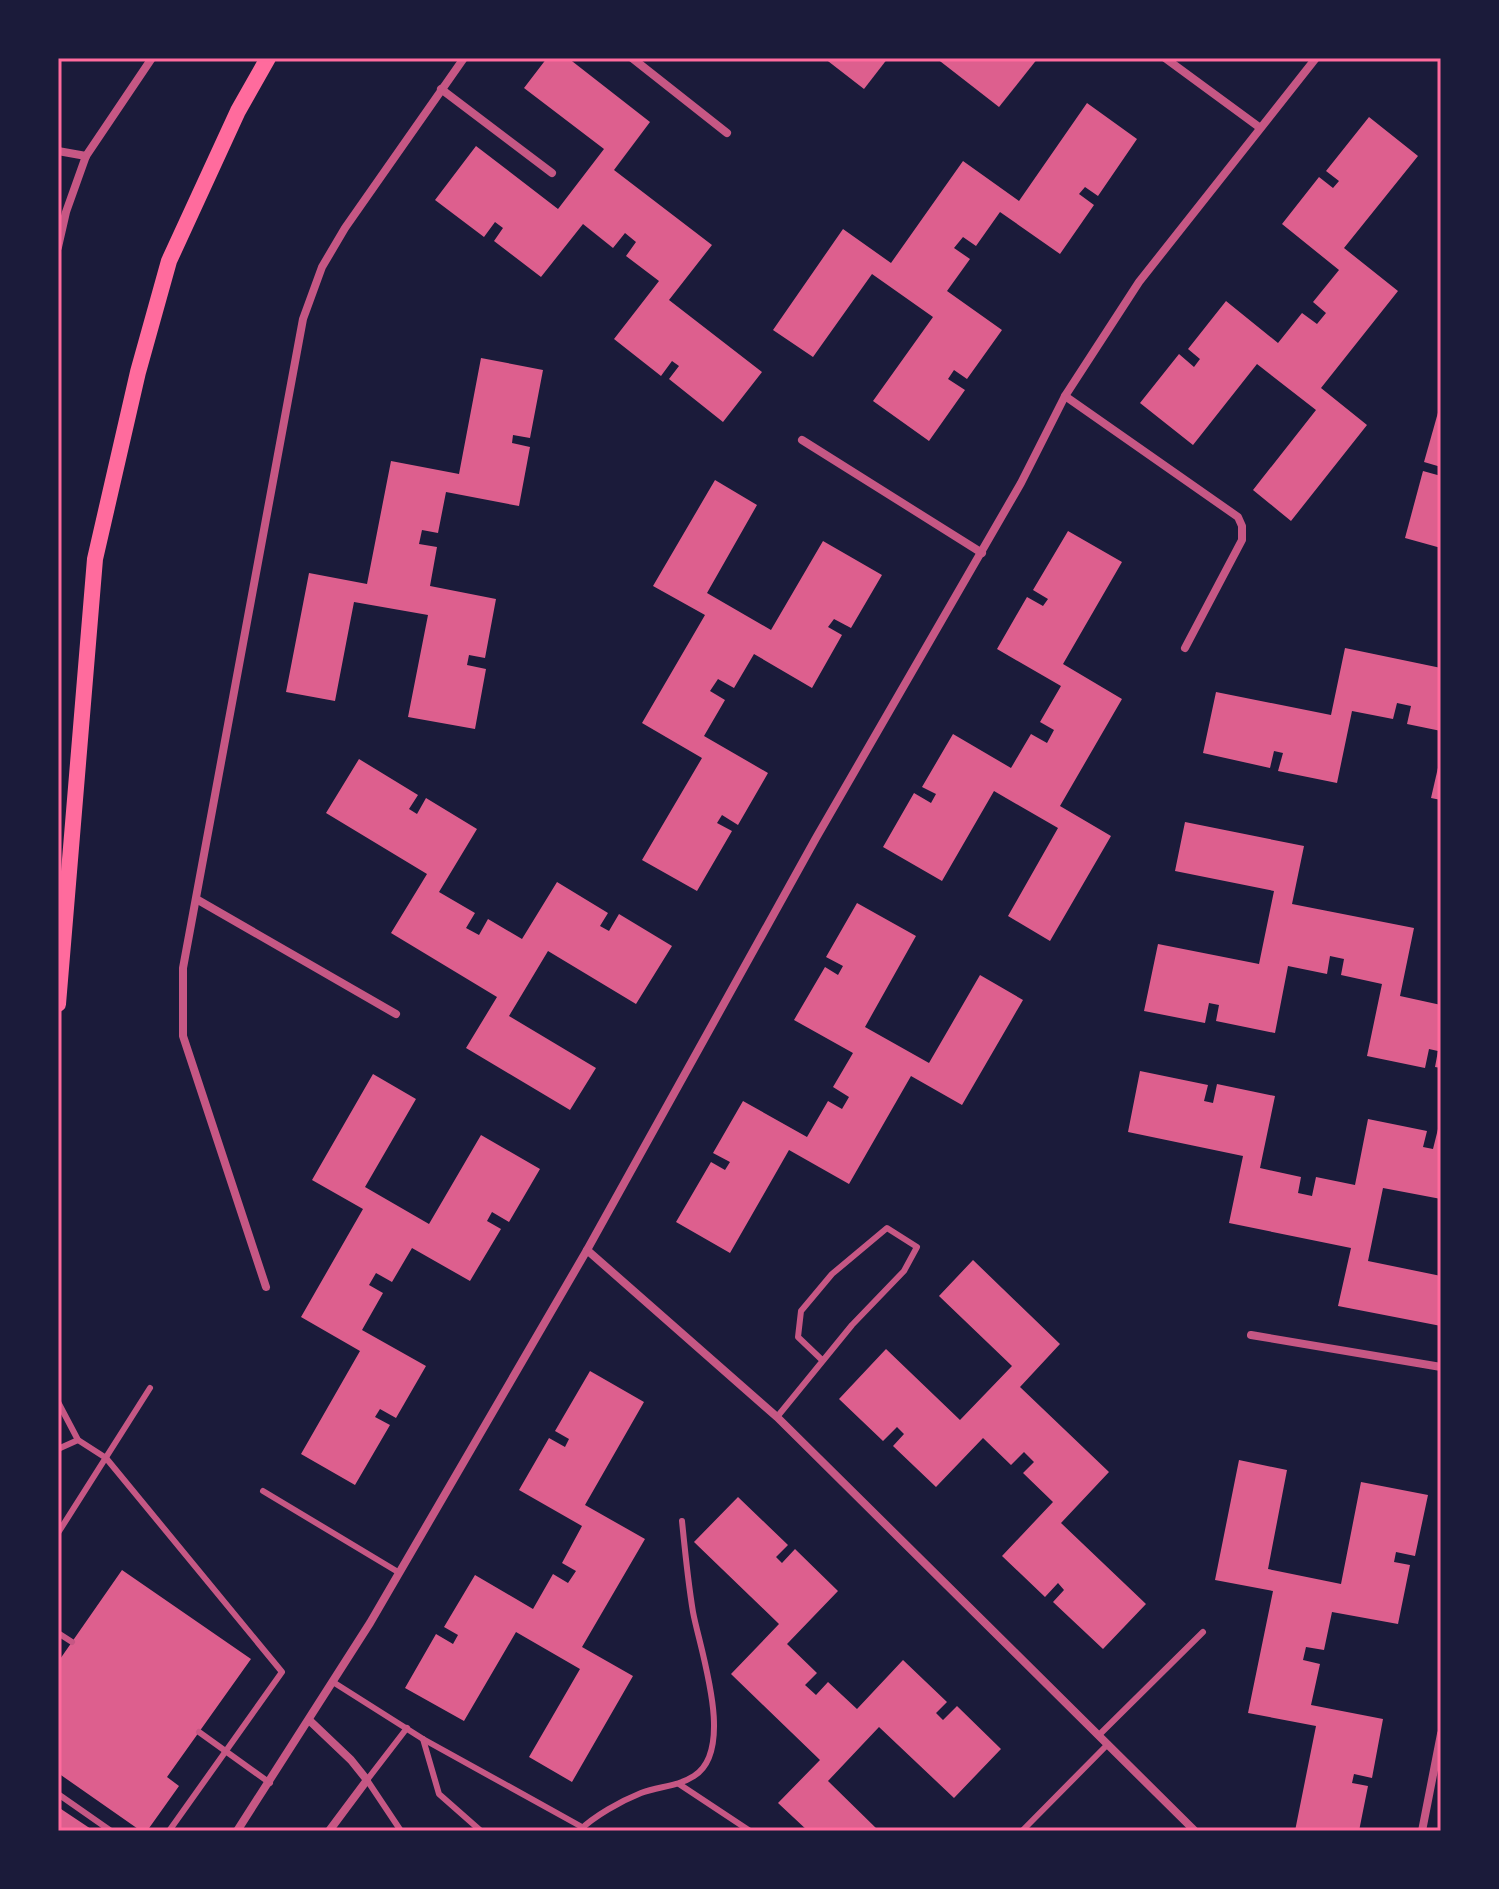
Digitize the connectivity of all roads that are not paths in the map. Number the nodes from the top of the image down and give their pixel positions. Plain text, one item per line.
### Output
1 (152, 58) edge
2 (268, 58) edge
3 (464, 58) edge
4 (632, 58) edge
5 (1165, 58) edge
6 (1316, 58) edge
7 (441, 89) junction
8 (1259, 127) junction
9 (727, 133) dead end
10 (58, 151) edge
11 (86, 156) junction
12 (552, 173) dead end
13 (58, 247) edge
14 (1065, 396) junction
15 (802, 440) dead end
16 (982, 553) junction
17 (1185, 648) dead end
18 (198, 900) junction
19 (58, 1004) edge
20 (396, 1014) dead end
21 (587, 1250) junction
22 (266, 1287) dead end
23 (1251, 1335) dead end
24 (822, 1360) junction
25 (1441, 1367) edge
26 (150, 1388) dead end
27 (58, 1402) edge
28 (777, 1417) junction
29 (78, 1440) junction
30 (58, 1449) edge
31 (106, 1458) junction
32 (263, 1491) dead end
33 (682, 1521) dead end
34 (58, 1533) edge
35 (398, 1572) junction
36 (1203, 1632) dead end
37 (58, 1633) edge
38 (72, 1642) dead end
39 (333, 1682) junction
40 (309, 1720) junction
41 (407, 1728) junction
42 (199, 1732) dead end
43 (1441, 1734) edge
44 (1099, 1735) junction
45 (423, 1739) junction
46 (1108, 1744) junction
47 (225, 1752) junction
48 (367, 1780) junction
49 (270, 1783) junction
50 (679, 1784) junction
51 (58, 1794) edge
52 (580, 1829) edge
53 (111, 1831) edge
54 (169, 1831) edge
55 (237, 1831) edge
56 (329, 1831) edge
57 (401, 1831) edge
58 (481, 1831) edge
59 (750, 1831) edge
60 (1022, 1831) edge
61 (1195, 1831) edge
62 (1422, 1831) edge

1 - 11 street
2 - 19 main road
3 - 7 street
4 - 9 street
5 - 8 street
6 - 8 street
7 - 12 street
7 - 18 street
8 - 14 street
10 - 11 street
11 - 13 street
14 - 16 street
14 - 17 street
15 - 16 street
16 - 21 street
18 - 20 street
18 - 22 street
21 - 28 street
21 - 35 street
23 - 25 street
24 - 24 lane
24 - 28 lane
26 - 31 lane
27 - 29 lane
28 - 44 street
29 - 30 lane
29 - 31 lane
31 - 34 lane
31 - 47 lane
32 - 35 lane
33 - 50 lane
35 - 39 street
36 - 44 lane
37 - 38 lane
39 - 40 street
39 - 41 lane
40 - 48 street
40 - 49 street
41 - 45 lane
41 - 48 lane
42 - 47 lane
43 - 62 street
44 - 46 street
45 - 52 lane
45 - 58 lane
46 - 60 lane
46 - 61 street
47 - 49 lane
47 - 54 lane
48 - 56 street
48 - 57 lane
49 - 55 street
50 - 52 lane
50 - 59 lane
51 - 53 lane

